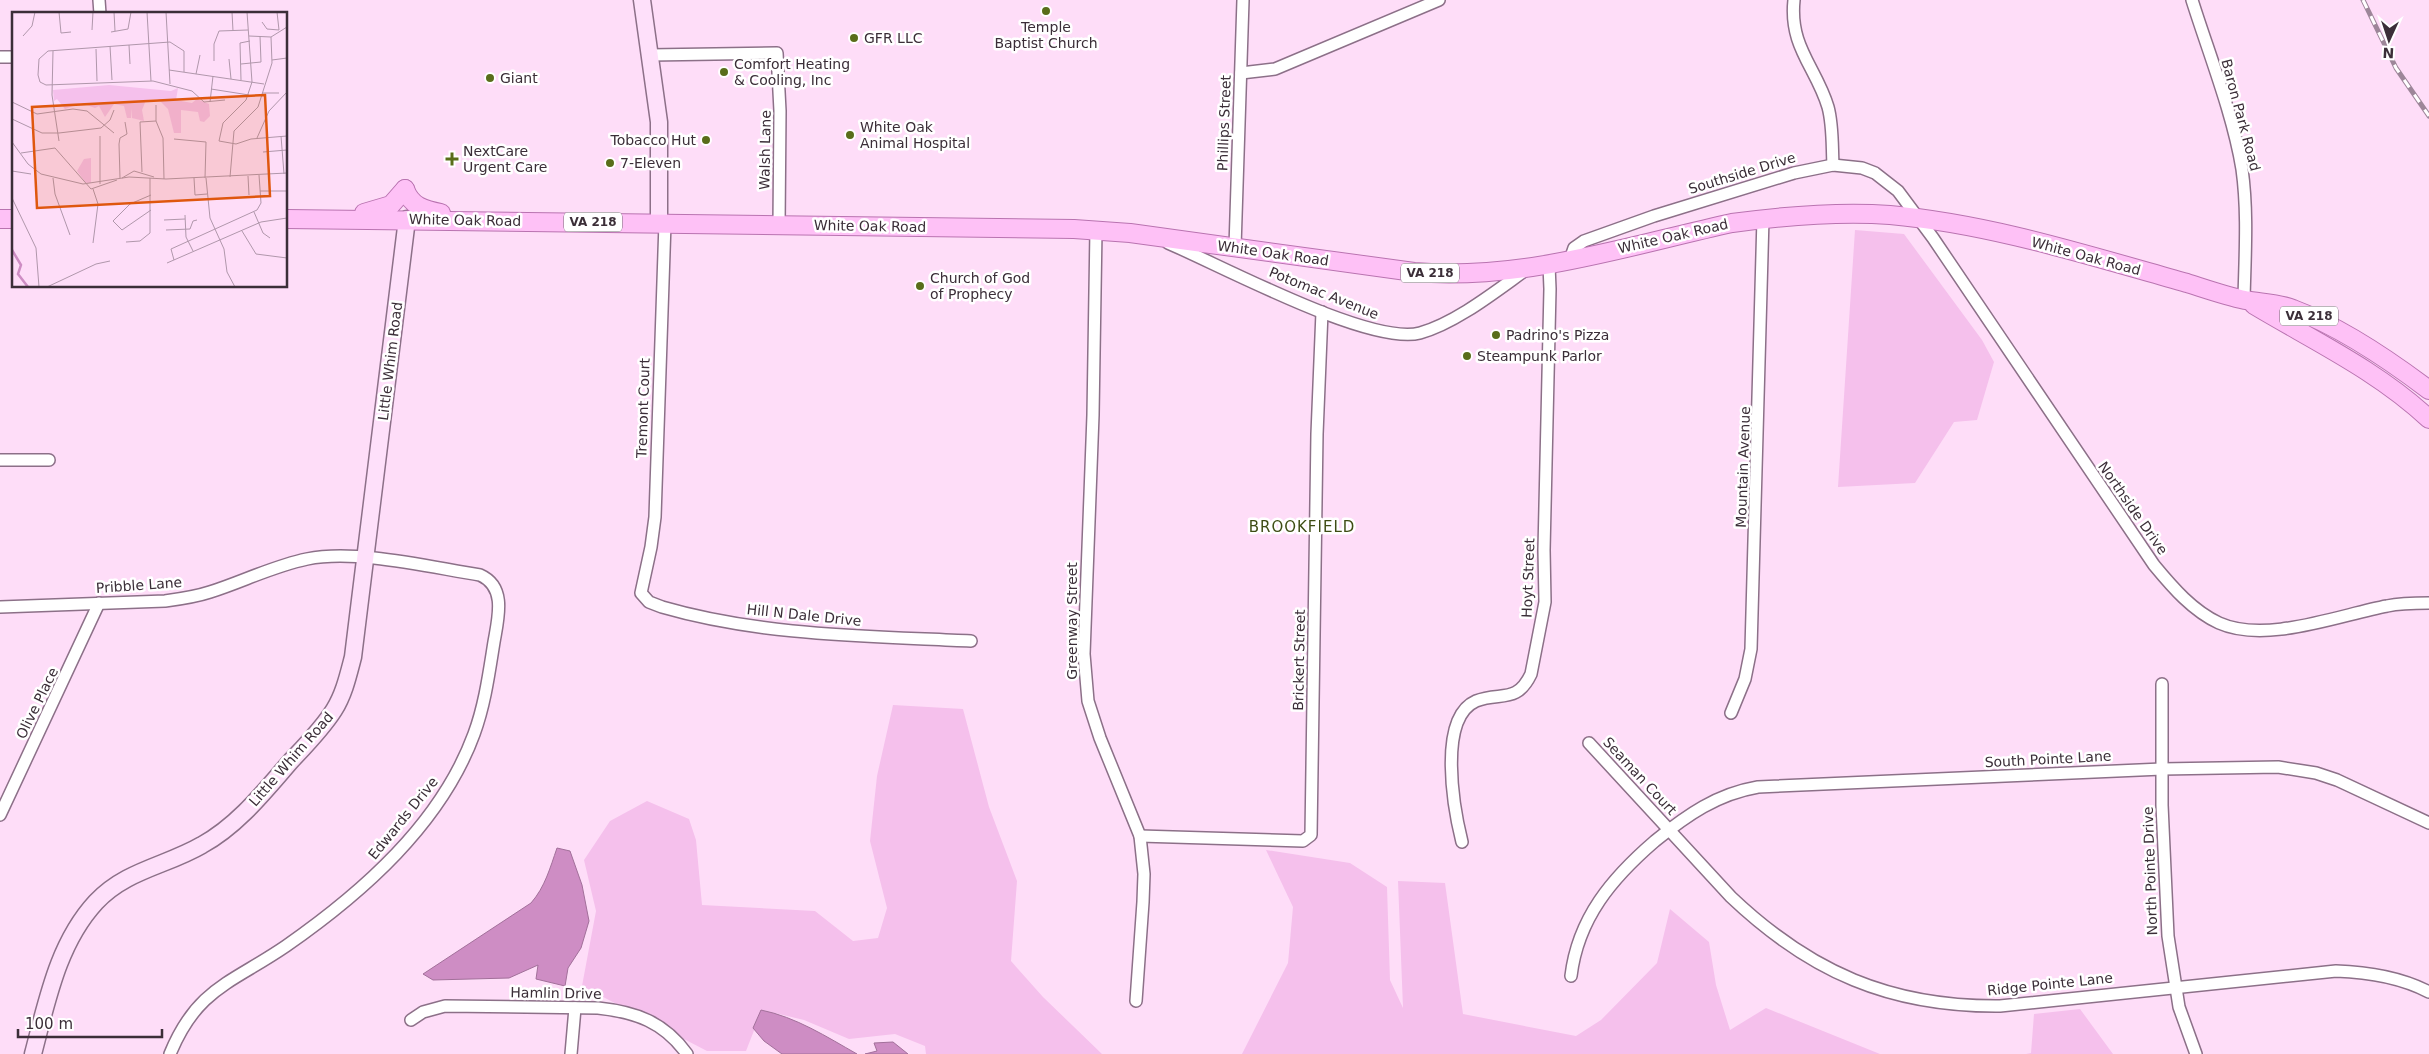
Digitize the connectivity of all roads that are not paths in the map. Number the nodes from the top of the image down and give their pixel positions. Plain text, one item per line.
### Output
1 (642, 0) edge
2 (1242, 0) edge
3 (1439, 0) edge
4 (1794, 0) edge
5 (2192, 0) edge
6 (650, 56) junction
7 (1241, 73) junction
8 (1833, 165) junction
9 (288, 218) edge
10 (1763, 218) junction
11 (341, 219) junction
12 (407, 219) junction
13 (1919, 219) junction
14 (481, 220) junction
15 (662, 223) junction
16 (779, 225) junction
17 (1096, 230) junction
18 (1130, 233) junction
19 (1236, 247) junction
20 (1570, 260) junction
21 (1549, 265) junction
22 (1527, 269) junction
23 (2244, 300) junction
24 (1322, 312) junction
25 (2429, 390) edge
26 (2429, 419) edge
27 (0, 460) edge
28 (49, 460) dead end
29 (364, 559) junction
30 (640, 593) joint
31 (99, 603) junction
32 (2429, 603) edge
33 (0, 607) edge
34 (971, 642) dead end
35 (2162, 684) dead end
36 (1731, 713) dead end
37 (1589, 743) dead end
38 (2162, 770) junction
39 (0, 815) edge
40 (2429, 823) edge
41 (1669, 830) junction
42 (1140, 836) junction
43 (1462, 842) dead end
44 (1570, 976) dead end
45 (2174, 986) junction
46 (2429, 992) edge
47 (1136, 1001) dead end
48 (575, 1008) junction
49 (411, 1020) dead end
50 (33, 1054) edge
51 (170, 1054) edge
52 (571, 1054) edge
53 (687, 1054) edge
54 (2196, 1054) edge

1 - 6 street
2 - 7 street, Phillips Street
3 - 7 street
4 - 8 street
5 - 23 street, Baron Park Road
6 - 15 street
6 - 16 street, Walsh Lane
7 - 19 street, Phillips Street
8 - 13 street, Southside Drive
8 - 20 street, Southside Drive
9 - 11 main road, White Oak Road / VA 218
10 - 13 main road, White Oak Road / VA 218
10 - 20 main road, White Oak Road / VA 218
10 - 36 street, Mountain Avenue
11 - 12 main road, White Oak Road / VA 218
11 - 14 main road
12 - 14 main road, White Oak Road / VA 218
12 - 29 street, Little Whim Road
13 - 23 main road, White Oak Road / VA 218
13 - 32 street, Northside Drive
14 - 15 main road, White Oak Road / VA 218
15 - 16 main road, White Oak Road / VA 218
15 - 30 street, Tremont Court
16 - 17 main road, White Oak Road / VA 218
17 - 18 main road, White Oak Road / VA 218
17 - 42 street, Greenway Street
18 - 19 main road, White Oak Road / VA 218
18 - 24 street, Potomac Avenue
19 - 22 main road, White Oak Road / VA 218
20 - 21 main road, White Oak Road / VA 218
21 - 22 main road, White Oak Road / VA 218
21 - 43 street, Hoyt Street
22 - 24 street, Potomac Avenue
23 - 25 main road, White Oak Road / VA 218
23 - 26 main road, White Oak Road / VA 218
24 - 42 street, Brickert Street
27 - 28 street
29 - 31 street, Pribble Lane
29 - 50 street, Little Whim Road
29 - 51 street, Edwards Drive
30 - 34 street, Hill N Dale Drive
31 - 33 street, Pribble Lane
31 - 39 street, Olive Place
35 - 38 street, North Pointe Drive
37 - 41 street, Seaman Court
38 - 40 street, South Pointe Lane
38 - 41 street, South Pointe Lane
38 - 45 street, North Pointe Drive
41 - 44 street, South Pointe Lane
41 - 45 street, Ridge Pointe Lane
42 - 47 street, Greenway Street
45 - 46 street, Ridge Pointe Lane
45 - 54 street, North Pointe Drive
48 - 49 street, Hamlin Drive
48 - 52 street
48 - 53 street, Hamlin Drive

